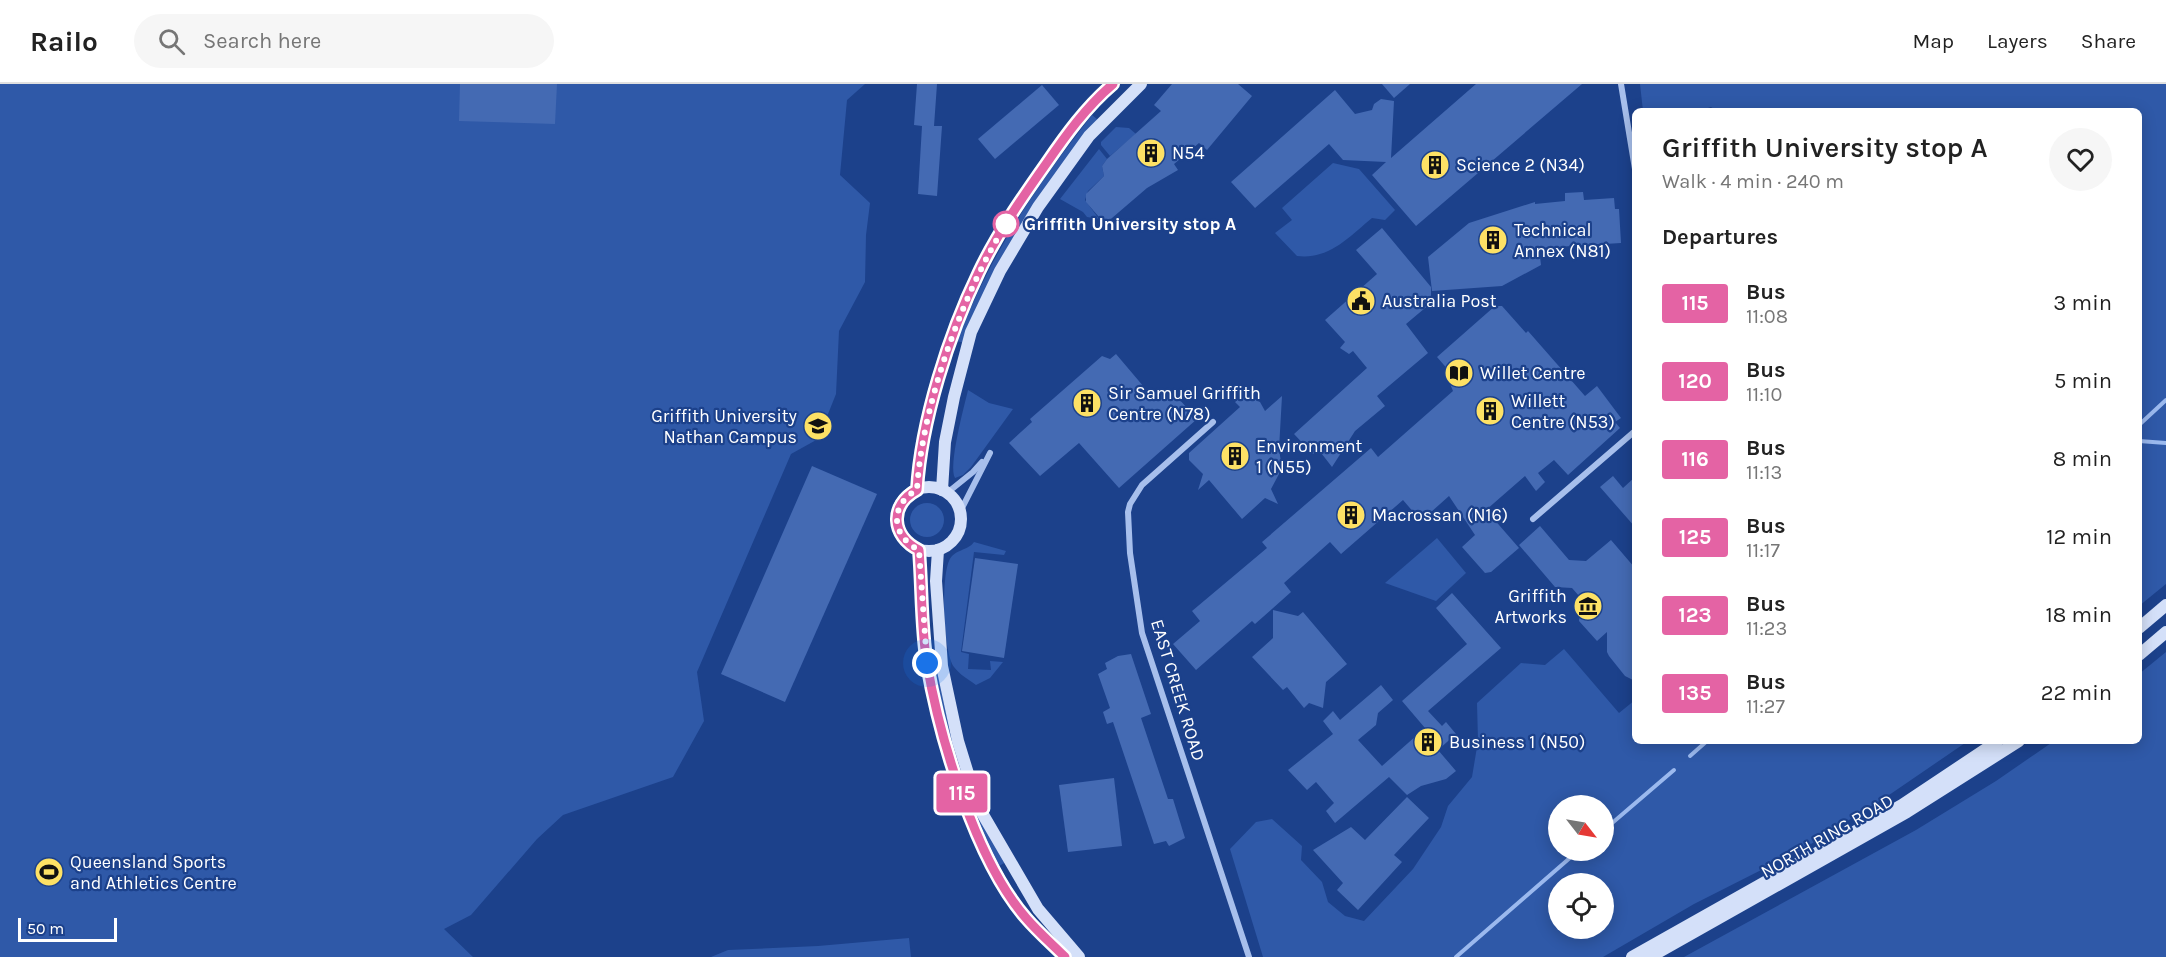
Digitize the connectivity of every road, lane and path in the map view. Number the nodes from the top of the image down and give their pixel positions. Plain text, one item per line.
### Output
1 (1113, 84) edge
2 (1141, 84) edge
3 (1621, 84) edge
4 (1632, 151) edge
5 (1213, 422) dead end
6 (1632, 434) edge
7 (917, 490) junction
8 (944, 492) junction
9 (960, 512) junction
10 (1533, 519) dead end
11 (919, 550) junction
12 (938, 550) junction
13 (2166, 605) edge
14 (2142, 625) edge
15 (2166, 632) edge
16 (2142, 652) edge
17 (1993, 744) edge
18 (2014, 744) edge
19 (1065, 957) edge
20 (1079, 957) edge
21 (1249, 957) edge
22 (1632, 957) edge
23 (1650, 957) edge

1 - 7 street
2 - 8 street
3 - 4 street
5 - 21 street, EAST CREEK ROAD
6 - 10 street
7 - 8 street
7 - 11 street
8 - 9 street
8 - 9 street
9 - 12 street
11 - 12 street
11 - 19 street
12 - 20 street
13 - 14 street
15 - 16 street
17 - 22 street, NORTH RING ROAD
18 - 23 street, NORTH RING ROAD

